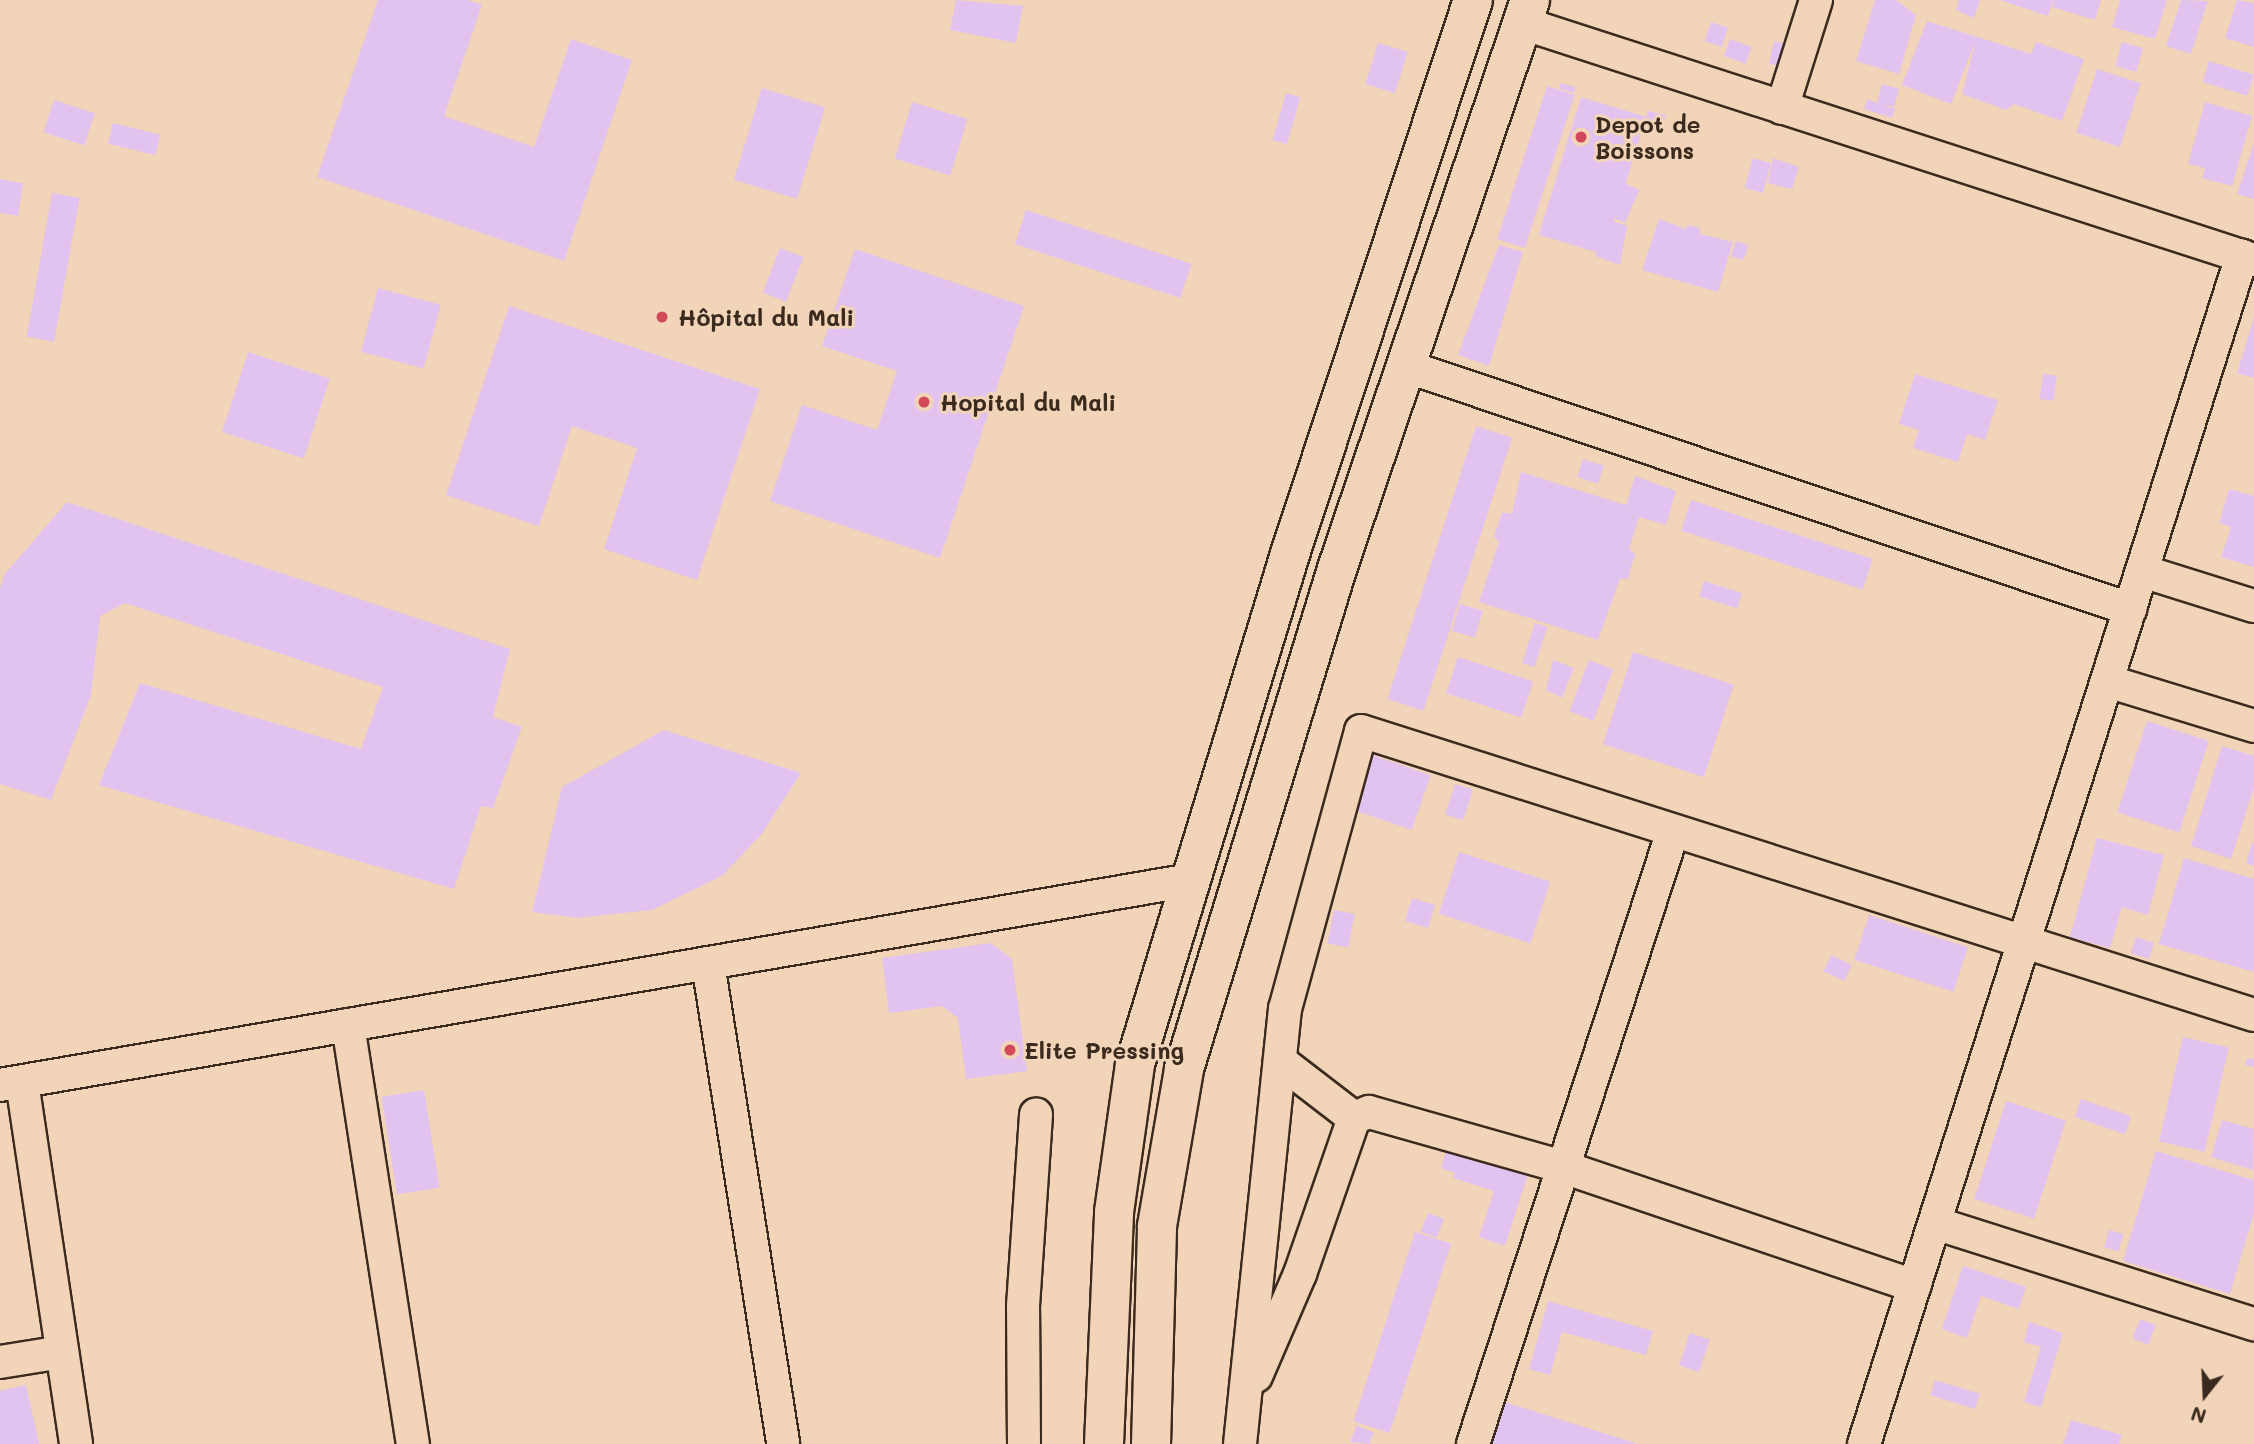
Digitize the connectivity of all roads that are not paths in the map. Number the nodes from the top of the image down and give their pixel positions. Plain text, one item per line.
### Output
1 (1816, 0) edge
2 (1465, 2) edge
3 (1526, 11) edge
4 (1782, 108) junction
5 (2248, 258) edge
6 (1405, 366) junction
7 (2142, 571) junction
8 (2254, 606) edge
9 (2130, 609) junction
10 (2107, 681) junction
11 (2254, 726) edge
12 (1673, 831) junction
13 (1190, 880) junction
14 (2024, 942) junction
15 (708, 963) junction
16 (2254, 1015) edge
17 (348, 1025) junction
18 (1280, 1061) junction
19 (11, 1084) edge
20 (1036, 1114) dead end
21 (1354, 1118) junction
22 (1563, 1167) junction
23 (1935, 1223) junction
24 (1914, 1286) junction
25 (2254, 1324) edge
26 (62, 1352) junction
27 (0, 1362) edge
28 (1243, 1406) junction
29 (76, 1444) edge
30 (413, 1444) edge
31 (783, 1444) edge
32 (1024, 1444) edge
33 (1104, 1444) edge
34 (1151, 1444) edge
35 (1240, 1444) edge
36 (1472, 1444) edge
37 (1864, 1444) edge

1 - 4 street
2 - 3 street
2 - 13 street
3 - 4 street
3 - 6 street
4 - 5 street
5 - 7 street
6 - 9 street
6 - 34 street
7 - 8 street
7 - 9 street
9 - 10 street
10 - 11 street
10 - 14 street
12 - 14 street
12 - 18 street
12 - 22 street
13 - 15 street
13 - 33 street
14 - 16 street
14 - 23 street
15 - 17 street
15 - 31 street
17 - 19 street
17 - 30 street
18 - 21 street
18 - 28 street
19 - 26 street
20 - 32 street
21 - 22 street
21 - 28 street
22 - 24 street
22 - 36 street
23 - 24 street
23 - 25 street
24 - 37 street
26 - 27 street
26 - 29 street
28 - 35 street

